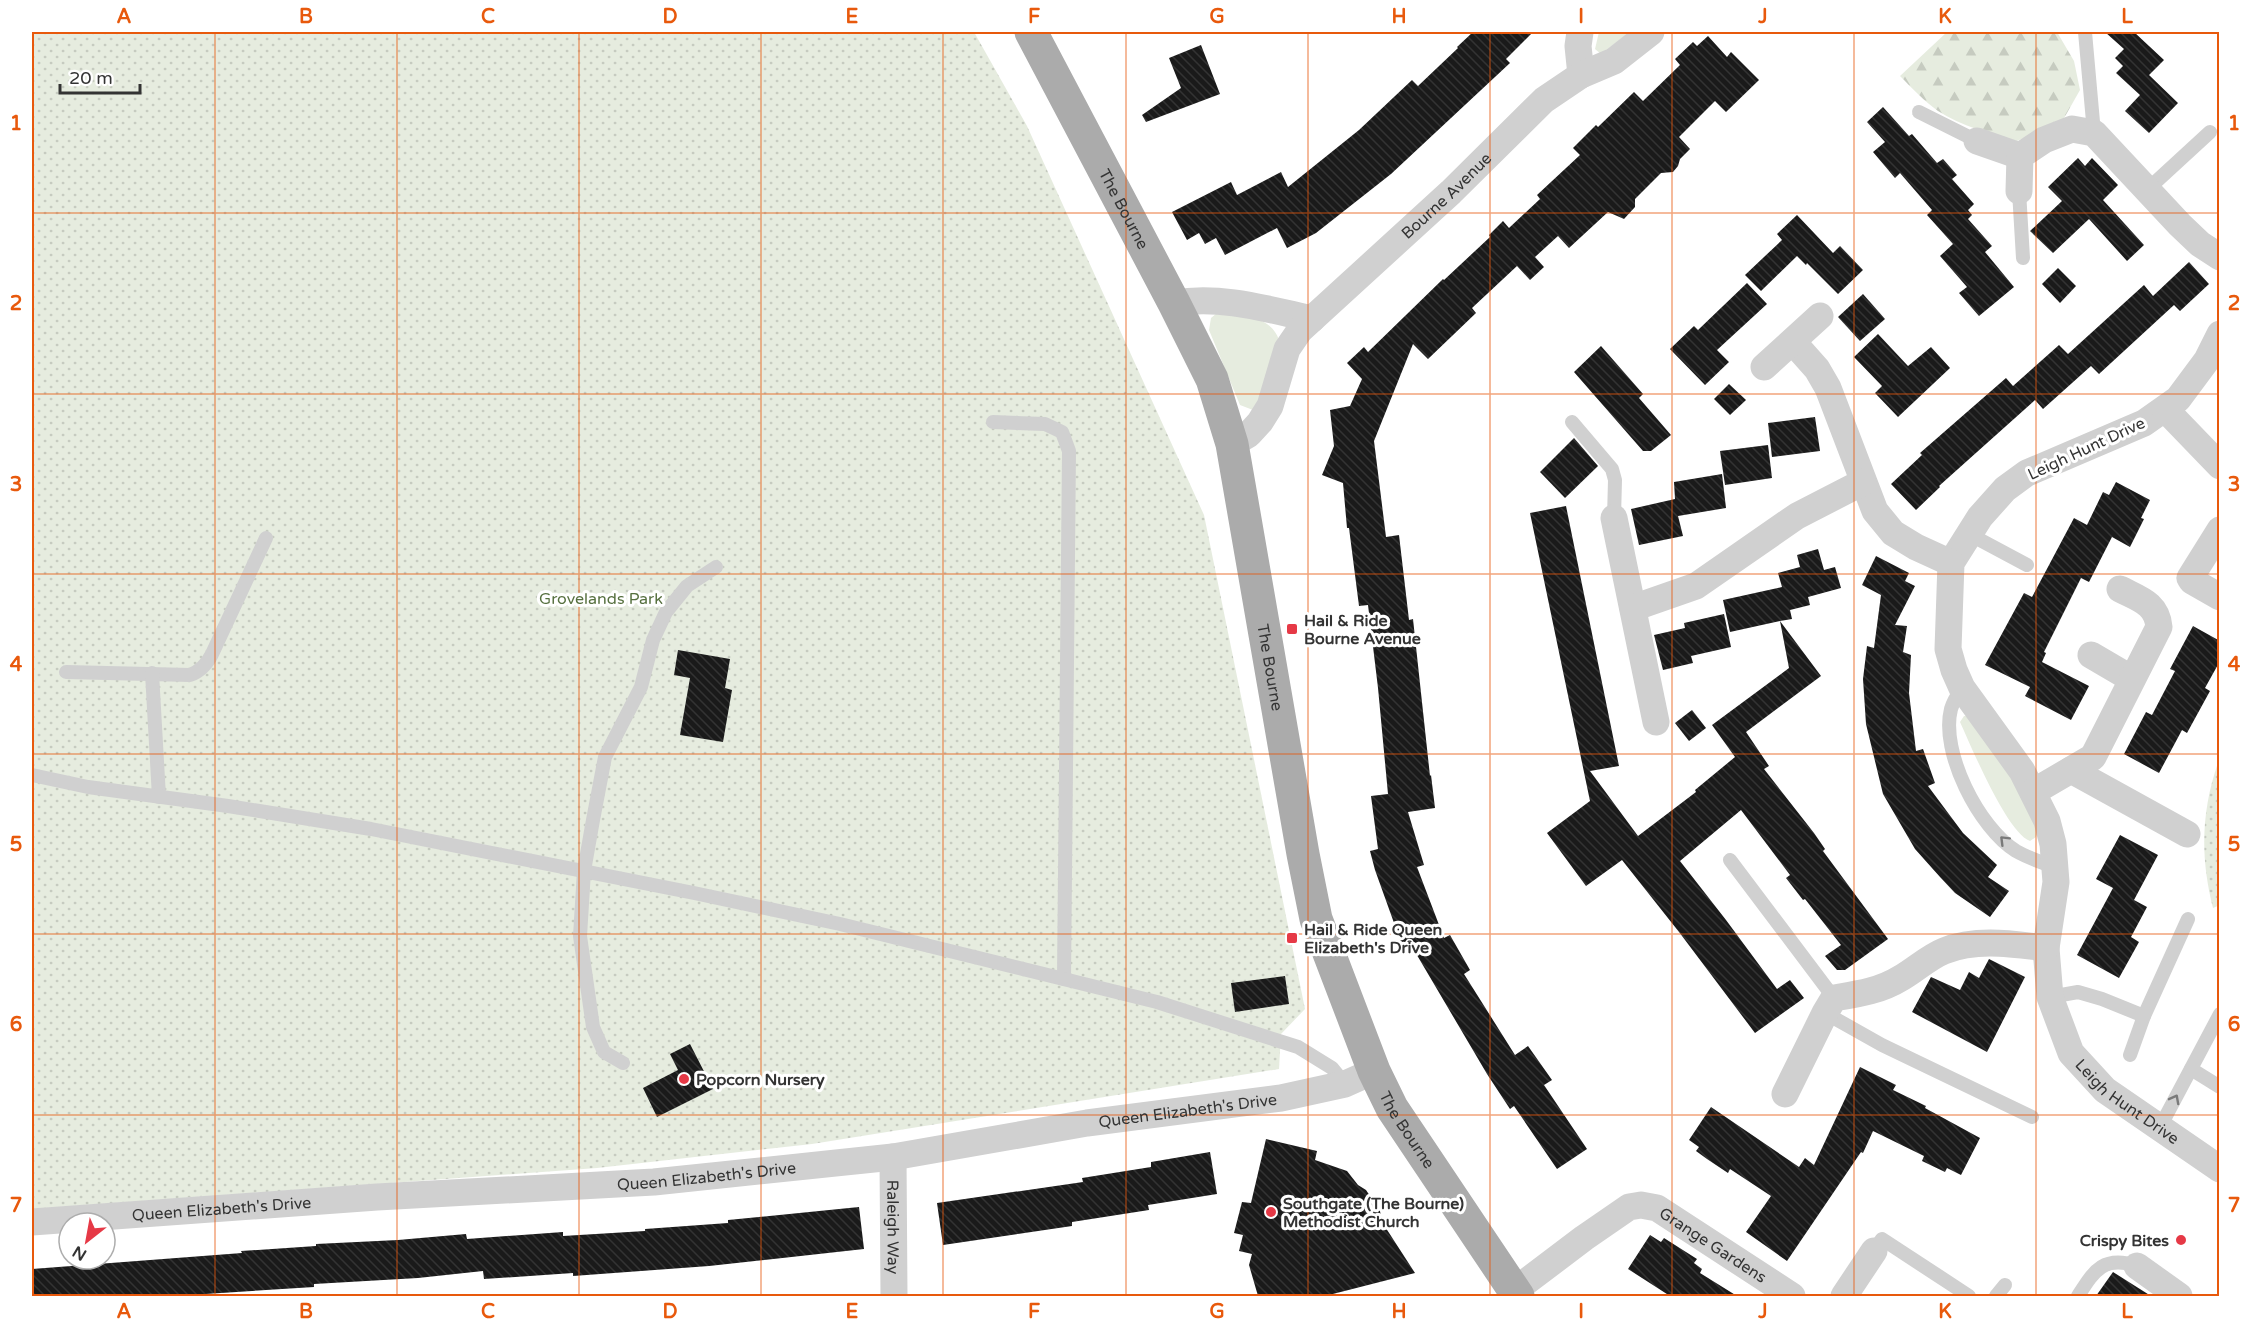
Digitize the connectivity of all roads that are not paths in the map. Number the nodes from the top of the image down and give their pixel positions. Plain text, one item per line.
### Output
1 (1031, 32) edge
2 (1580, 32) edge
3 (1651, 32) edge
4 (2085, 32) edge
5 (1581, 75) junction
6 (1919, 112) dead end
7 (2210, 132) dead end
8 (2094, 133) junction
9 (1977, 141) joint
10 (2020, 156) junction
11 (2148, 189) junction
12 (2019, 191) joint
13 (2220, 257) edge
14 (2023, 258) dead end
15 (1174, 303) junction
16 (1820, 316) dead end
17 (1312, 319) junction
18 (2220, 334) edge
19 (1793, 342) junction
20 (1764, 367) dead end
21 (2165, 409) junction
22 (1572, 422) dead end
23 (993, 423) dead end
24 (1232, 444) junction
25 (2220, 466) edge
26 (1863, 482) junction
27 (1614, 518) joint
28 (2220, 530) edge
29 (1969, 534) junction
30 (266, 538) dead end
31 (1951, 563) junction
32 (2027, 565) dead end
33 (716, 567) dead end
34 (2120, 589) dead end
35 (2220, 597) edge
36 (1633, 608) junction
37 (2091, 655) dead end
38 (66, 672) dead end
39 (152, 673) junction
40 (2132, 679) junction
41 (1962, 688) junction
42 (1656, 722) dead end
43 (2071, 770) junction
44 (32, 775) edge
45 (2033, 792) junction
46 (159, 797) junction
47 (2187, 834) dead end
48 (1730, 860) dead end
49 (2054, 867) junction
50 (584, 871) junction
51 (2188, 919) dead end
52 (2046, 948) junction
53 (1064, 979) junction
54 (2050, 998) junction
55 (1830, 1006) junction
56 (2220, 1014) edge
57 (2144, 1016) junction
58 (2130, 1055) dead end
59 (622, 1063) dead end
60 (2191, 1069) junction
61 (1359, 1078) junction
62 (2220, 1087) edge
63 (1785, 1094) dead end
64 (2032, 1117) dead end
65 (2159, 1129) junction
66 (893, 1157) junction
67 (2220, 1169) edge
68 (32, 1222) edge
69 (1874, 1251) joint
70 (2137, 1266) joint
71 (2005, 1285) dead end
72 (1516, 1294) edge
73 (894, 1296) edge
74 (1792, 1296) edge
75 (1844, 1296) edge
76 (1969, 1296) edge
77 (1996, 1296) edge
78 (2078, 1296) edge
79 (2180, 1296) edge

1 - 15 main road, The Bourne
2 - 5 street
3 - 5 street, Bourne Avenue
4 - 8 lane
5 - 17 street, Bourne Avenue
6 - 9 lane
7 - 11 lane
8 - 10 street
8 - 11 street
9 - 10 street
10 - 12 street
11 - 13 street
12 - 14 lane
15 - 17 street
15 - 24 main road, The Bourne
16 - 19 street
17 - 24 street, Bourne Avenue
18 - 21 street, Leigh Hunt Drive
19 - 20 street
19 - 26 street
21 - 25 street
21 - 29 street, Leigh Hunt Drive
22 - 27 lane
23 - 53 lane
24 - 61 main road, The Bourne
26 - 31 street
26 - 36 street
27 - 36 street
28 - 35 street
29 - 31 street, Leigh Hunt Drive
29 - 32 lane
30 - 39 lane
31 - 41 street, Leigh Hunt Drive
33 - 50 lane
34 - 40 street
36 - 42 street
37 - 40 street
38 - 39 lane
39 - 46 lane
40 - 43 street
41 - 45 street, Leigh Hunt Drive
49 -> 41 lane
43 - 45 street
43 - 47 street
44 - 46 lane
45 - 49 street, Leigh Hunt Drive
46 - 50 lane
48 - 55 lane
49 - 52 street, Leigh Hunt Drive
50 - 53 lane
50 - 59 lane
51 - 57 lane
52 - 54 street, Leigh Hunt Drive
52 - 55 street
53 - 61 lane
54 - 57 lane
54 - 65 street, Leigh Hunt Drive
55 - 63 street
55 - 64 lane
56 - 60 lane
57 - 58 lane
60 - 62 lane
65 -> 60 lane
61 - 66 street, Queen Elizabeth's Drive
61 - 72 main road, The Bourne
65 - 67 street, Leigh Hunt Drive
66 - 68 street, Queen Elizabeth's Drive
66 - 73 street, Raleigh Way
69 - 75 street
69 - 76 lane
70 - 78 lane
70 - 79 street
71 - 77 lane
72 - 74 street, Grange Gardens

